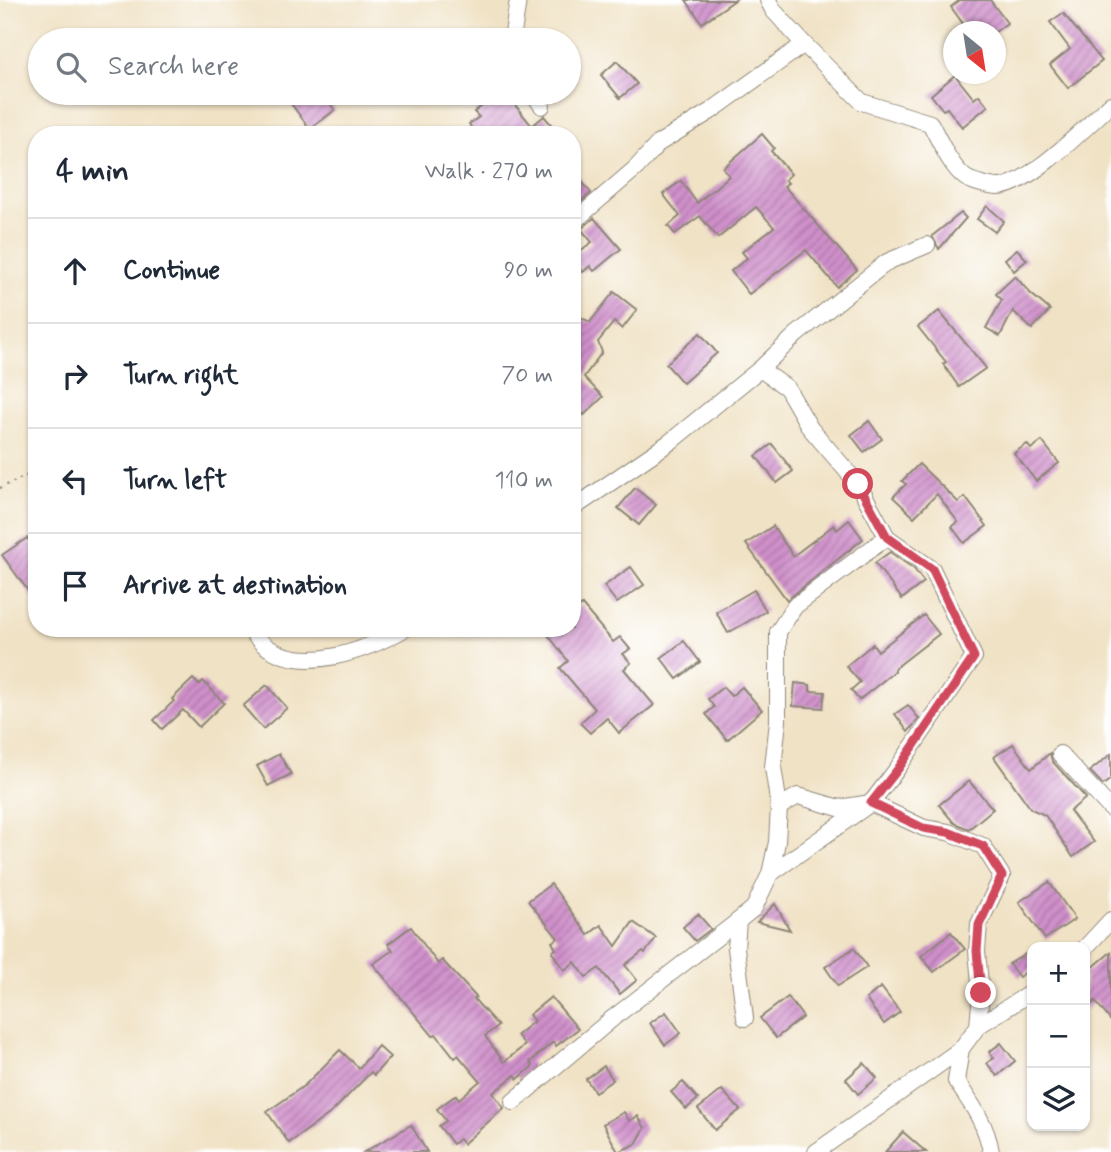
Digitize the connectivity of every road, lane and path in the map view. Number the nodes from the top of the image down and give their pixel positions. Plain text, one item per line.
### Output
1 (518, 0) edge
2 (768, 0) edge
3 (514, 28) edge
4 (804, 44) junction
5 (1111, 104) edge
6 (581, 215) edge
7 (926, 245) dead end
8 (760, 369) junction
9 (28, 476) edge
10 (0, 488) edge
11 (581, 503) edge
12 (887, 537) junction
13 (256, 637) edge
14 (390, 637) edge
15 (1060, 754) dead end
16 (871, 803) junction
17 (779, 807) junction
18 (1111, 808) edge
19 (770, 874) junction
20 (1111, 920) edge
21 (738, 921) junction
22 (1090, 943) edge
23 (1027, 995) edge
24 (745, 1018) dead end
25 (978, 1026) junction
26 (961, 1049) junction
27 (513, 1102) dead end
28 (816, 1152) edge
29 (990, 1152) edge

1 - 3 street
2 - 4 street
4 - 5 street
4 - 6 street
7 - 8 street
8 - 11 street
8 - 12 street
9 - 10 path
12 - 16 street
12 - 17 street
13 - 14 street
15 - 18 street
16 - 17 street
16 - 19 street
16 - 25 street
17 - 19 street
19 - 21 street
20 - 22 street
21 - 24 street
21 - 27 street
23 - 25 street
25 - 26 street
26 - 28 street
26 - 29 street

